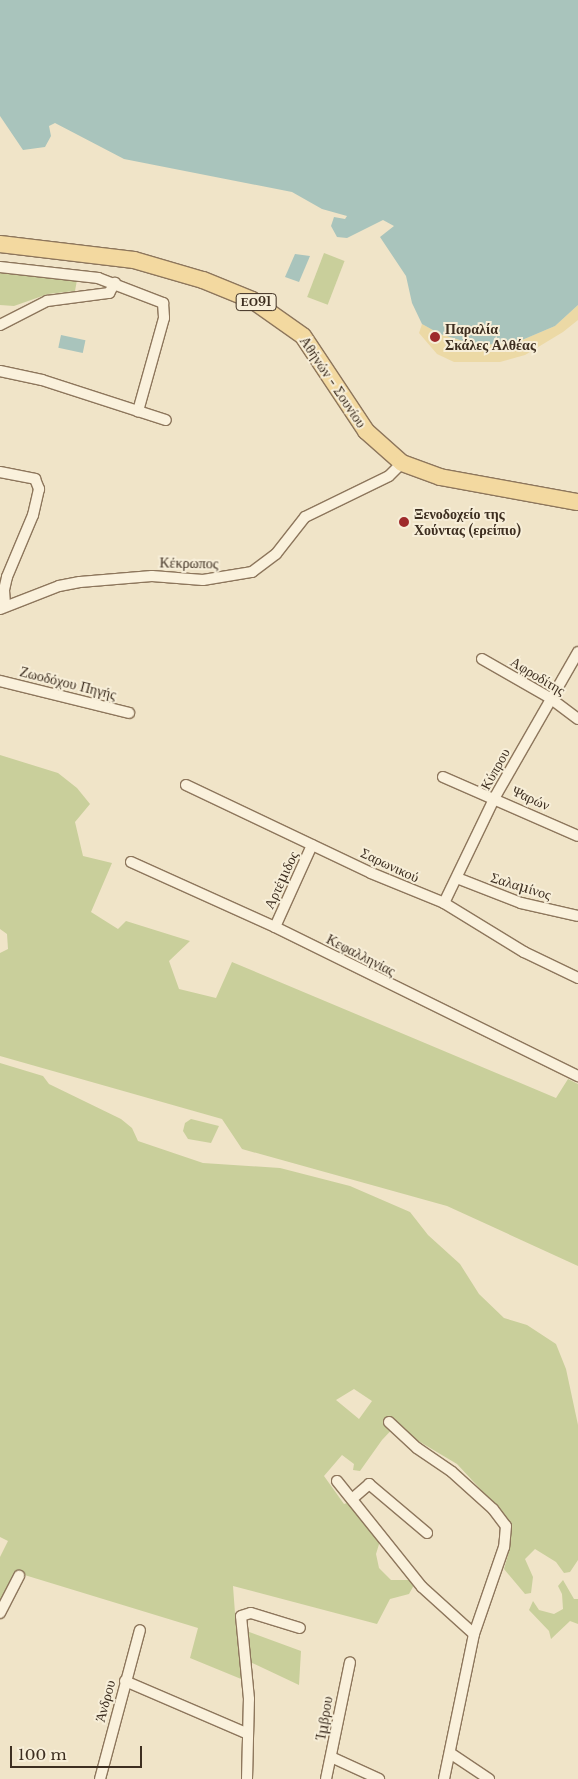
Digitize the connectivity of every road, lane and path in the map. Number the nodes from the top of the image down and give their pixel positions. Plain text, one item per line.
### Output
1 (0, 244) edge
2 (0, 267) edge
3 (115, 284) junction
4 (0, 324) edge
5 (0, 371) edge
6 (138, 411) junction
7 (166, 420) dead end
8 (402, 462) junction
9 (0, 472) edge
10 (578, 502) edge
11 (3, 607) edge
12 (578, 652) edge
13 (482, 659) dead end
14 (0, 680) edge
15 (550, 698) junction
16 (128, 713) dead end
17 (578, 719) edge
18 (443, 777) dead end
19 (186, 785) dead end
20 (495, 797) junction
21 (578, 836) edge
22 (312, 845) junction
23 (130, 862) dead end
24 (457, 878) junction
25 (444, 904) junction
26 (578, 916) edge
27 (275, 927) junction
28 (578, 978) edge
29 (578, 1076) edge
30 (390, 1422) dead end
31 (337, 1481) dead end
32 (352, 1499) junction
33 (426, 1533) dead end
34 (19, 1576) dead end
35 (0, 1614) edge
36 (300, 1628) dead end
37 (140, 1630) dead end
38 (474, 1634) junction
39 (350, 1662) dead end
40 (124, 1681) junction
41 (246, 1733) junction
42 (450, 1753) junction
43 (331, 1757) junction
44 (100, 1779) edge
45 (246, 1779) edge
46 (326, 1779) edge
47 (379, 1779) edge
48 (444, 1779) edge
49 (489, 1779) edge

1 - 8 main road, Αθήνών - Σουνίου / ΕΟ91
2 - 3 street
3 - 4 street
3 - 6 street
5 - 6 street
6 - 7 street
8 - 10 main road, Αθήνών - Σουνίου / ΕΟ91
8 - 11 street, Κέκρωπος
9 - 11 street
12 - 15 street, Κύπρου
13 - 15 street, Αφροδίτης
14 - 16 street, Ζωοδόχου Πηγής
15 - 17 street, Αφροδίτης
15 - 20 street, Κύπρου
18 - 20 street, Ψαρών
19 - 22 street, Σαρωνικού
20 - 21 street, Ψαρών
20 - 24 street, Κύπρου
22 - 25 street, Σαρωνικού
22 - 27 street, Αρτέμιδος
23 - 27 street, Κεφαλληνίας
24 - 25 street, Κύπρου
24 - 26 street, Σαλαμίνος
25 - 28 street, Σαρωνικού
27 - 29 street, Κεφαλληνίας
30 - 38 street
31 - 32 street
32 - 33 street
32 - 38 street
34 - 35 street
36 - 41 street
37 - 40 street, Άνδρου
38 - 42 street
39 - 43 street, Ίμβρου
40 - 41 street
40 - 44 street, Άνδρου
41 - 45 street
42 - 48 street
42 - 49 street
43 - 46 street, Ίμβρου
43 - 47 street

